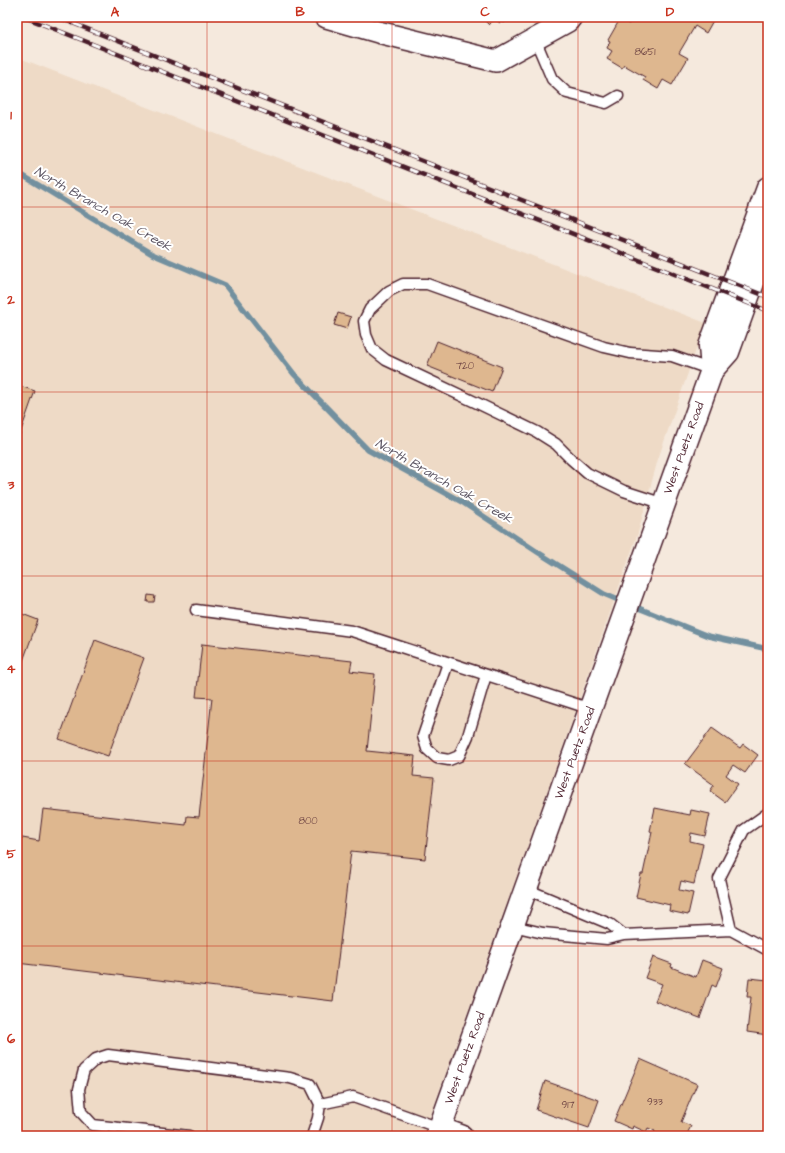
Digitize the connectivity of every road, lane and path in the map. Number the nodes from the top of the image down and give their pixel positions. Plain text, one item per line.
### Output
1 (326, 17) edge
2 (571, 17) edge
3 (535, 39) junction
4 (618, 96) dead end
5 (768, 188) edge
6 (768, 241) edge
7 (712, 370) junction
8 (664, 504) junction
9 (196, 610) dead end
10 (448, 663) junction
11 (486, 675) junction
12 (590, 709) junction
13 (768, 813) edge
14 (526, 889) junction
15 (513, 926) junction
16 (731, 930) junction
17 (624, 935) junction
18 (768, 950) edge
19 (320, 1104) junction
20 (438, 1132) edge
21 (189, 1136) edge
22 (312, 1136) edge
23 (462, 1136) edge

1 - 3 street
2 - 3 street
3 - 4 lane
5 - 7 street, West Puetz Road
6 - 7 street, West Puetz Road
7 - 8 street, West Puetz Road
7 - 8 lane
8 - 12 street, West Puetz Road
9 - 10 lane
10 - 11 lane
10 - 11 lane
11 - 12 lane
12 - 14 street, West Puetz Road
13 - 16 lane
14 - 15 street, West Puetz Road
14 - 17 lane
15 - 17 lane
15 - 20 street, West Puetz Road
16 - 17 lane
16 - 18 lane
19 - 20 lane
19 - 21 lane
19 - 22 lane
20 - 23 street

